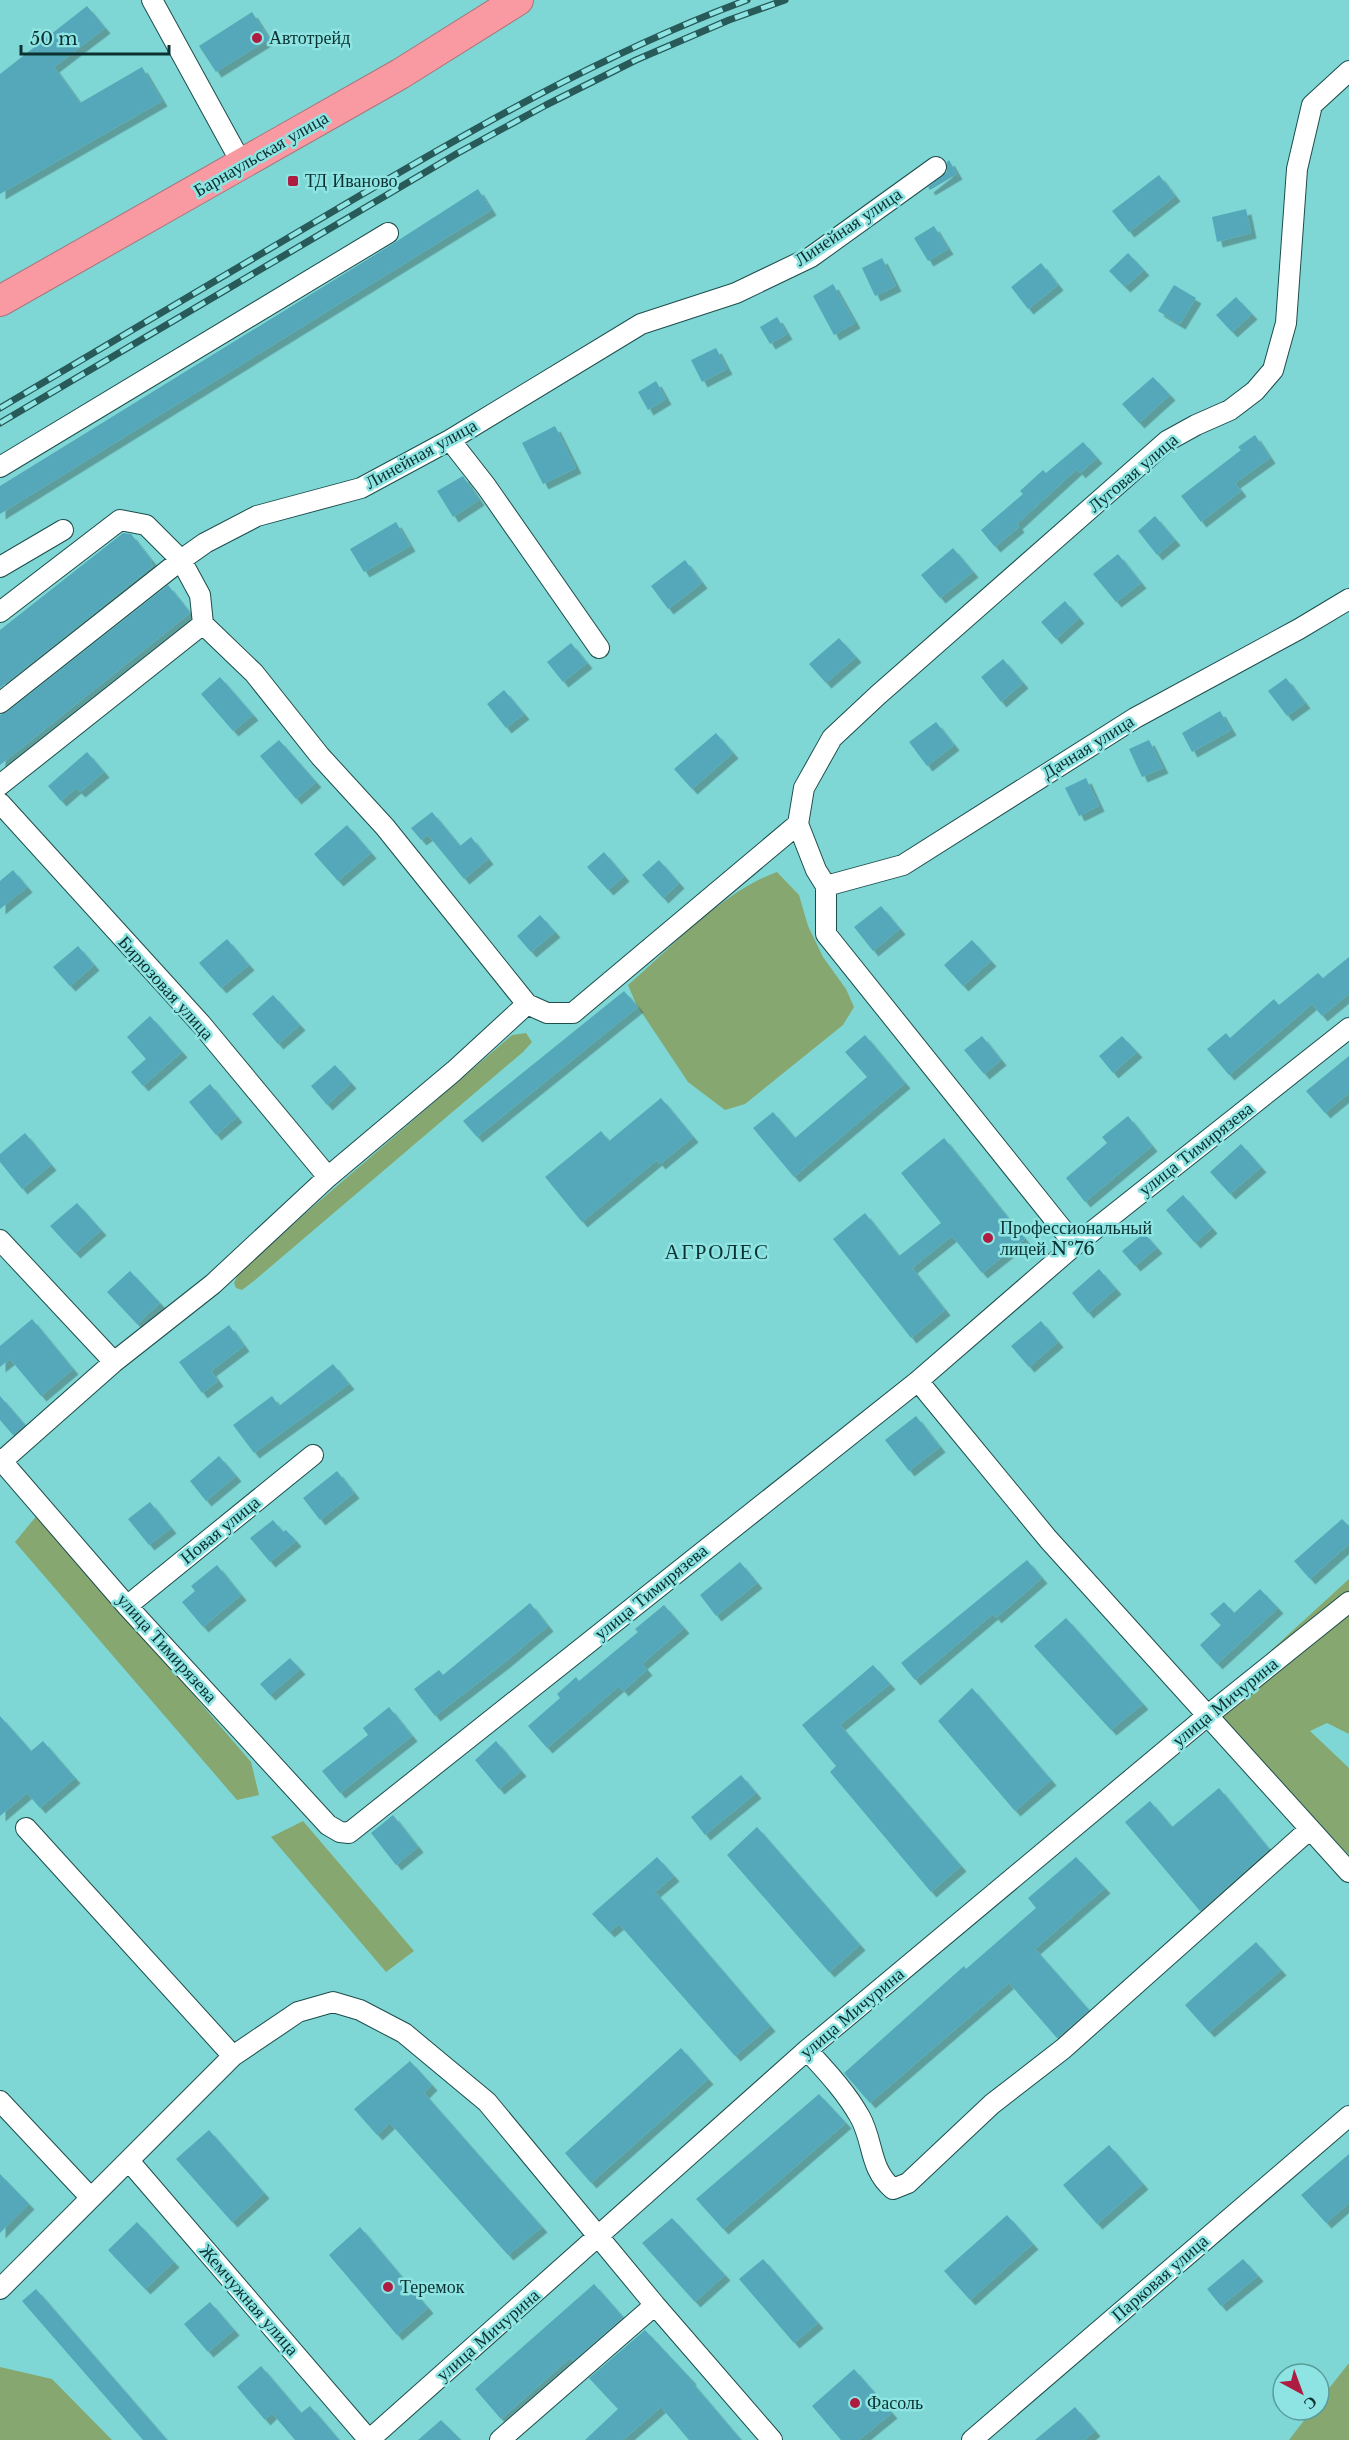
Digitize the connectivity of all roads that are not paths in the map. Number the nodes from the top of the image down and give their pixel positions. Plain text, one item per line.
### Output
1 (152, 0) edge
2 (518, 0) edge
3 (1349, 71) edge
4 (242, 164) junction
5 (936, 166) dead end
6 (388, 233) dead end
7 (0, 301) edge
8 (450, 440) junction
9 (0, 467) edge
10 (63, 530) dead end
11 (181, 560) junction
12 (0, 567) edge
13 (1349, 599) edge
14 (0, 612) edge
15 (203, 624) junction
16 (599, 648) dead end
17 (0, 703) edge
18 (0, 785) edge
19 (0, 803) edge
20 (798, 824) junction
21 (826, 886) junction
22 (526, 1004) junction
23 (1349, 1028) edge
24 (328, 1177) junction
25 (0, 1240) edge
26 (1075, 1245) junction
27 (114, 1362) junction
28 (918, 1381) junction
29 (313, 1455) dead end
30 (1, 1460) edge
31 (1349, 1602) edge
32 (127, 1606) junction
33 (1207, 1716) junction
34 (26, 1828) dead end
35 (1310, 1829) junction
36 (1349, 1872) edge
37 (807, 2050) junction
38 (233, 2055) junction
39 (0, 2101) edge
40 (1349, 2116) edge
41 (129, 2161) junction
42 (90, 2197) junction
43 (599, 2237) junction
44 (0, 2289) edge
45 (655, 2306) junction
46 (369, 2440) edge
47 (500, 2440) edge
48 (772, 2440) edge
49 (972, 2440) edge

1 - 4 street
2 - 4 highway, Барнаульская улица
3 - 20 street, Луговая улица
4 - 7 highway, Барнаульская улица
5 - 8 street, Линейная улица
6 - 9 street
8 - 11 street, Линейная улица
8 - 16 street
10 - 12 street
11 - 14 street
11 - 15 street
11 - 17 street, Линейная улица
13 - 21 street, Дачная улица
15 - 18 street
15 - 22 street
19 - 24 street, Бирюзовая улица
20 - 21 street
20 - 22 street
21 - 26 street
22 - 24 street
23 - 26 street, улица Тимирязева
24 - 27 street
25 - 27 street
26 - 28 street, улица Тимирязева
27 - 30 street
28 - 32 street, улица Тимирязева
28 - 33 street
29 - 32 street, Новая улица
30 - 32 street, улица Тимирязева
31 - 33 street, улица Мичурина
33 - 35 street
33 - 37 street, улица Мичурина
34 - 38 street
35 - 36 street
35 - 37 street
37 - 43 street, улица Мичурина
38 - 41 street
38 - 43 street
39 - 42 street
40 - 49 street, Парковая улица
41 - 42 street
41 - 46 street, Жемчужная улица
42 - 44 street
43 - 45 street
43 - 46 street, улица Мичурина
45 - 47 street
45 - 48 street

